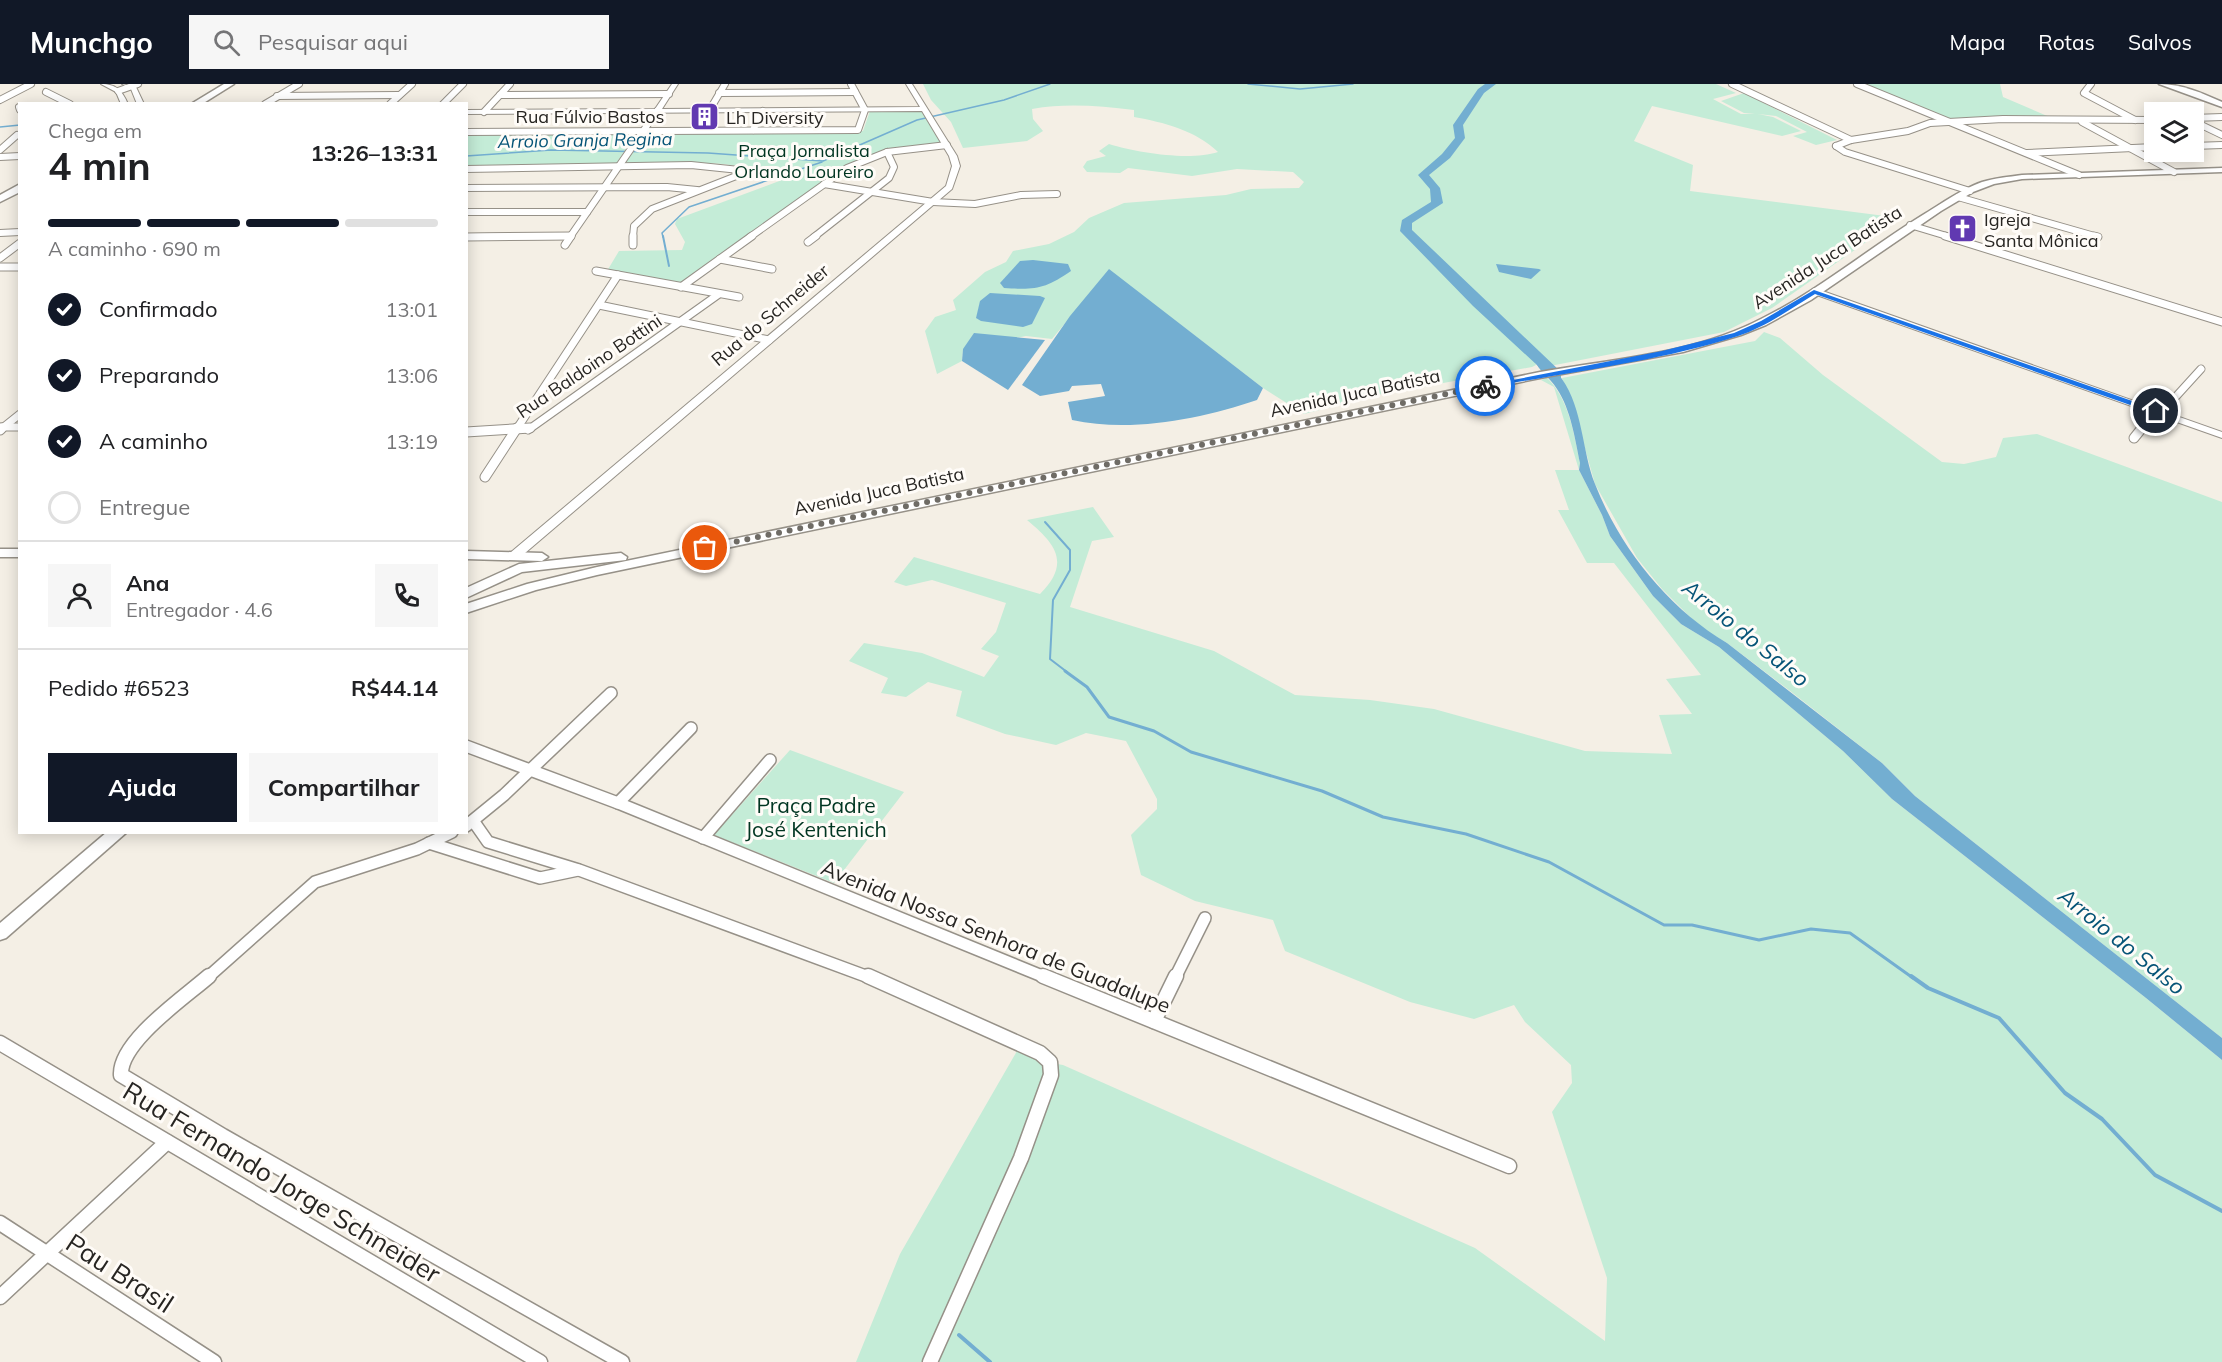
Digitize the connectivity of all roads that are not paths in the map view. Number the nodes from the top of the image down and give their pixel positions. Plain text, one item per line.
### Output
1 (31, 84) edge
2 (104, 84) edge
3 (229, 84) edge
4 (299, 84) edge
5 (412, 84) edge
6 (463, 84) edge
7 (510, 84) edge
8 (675, 84) edge
9 (725, 84) edge
10 (851, 84) edge
11 (909, 84) edge
12 (1732, 84) edge
13 (1857, 84) edge
14 (2091, 84) edge
15 (2163, 84) edge
16 (132, 85) edge
17 (118, 91) junction
18 (46, 92) dead end
19 (855, 92) junction
20 (719, 93) junction
21 (669, 94) junction
22 (399, 95) junction
23 (500, 95) junction
24 (277, 96) junction
25 (0, 100) edge
26 (66, 102) edge
27 (124, 102) edge
28 (140, 102) edge
29 (197, 102) edge
30 (268, 102) edge
31 (392, 102) edge
32 (445, 102) edge
33 (2222, 105) edge
34 (925, 109) junction
35 (865, 110) junction
36 (657, 111) junction
37 (709, 111) junction
38 (763, 111) junction
39 (468, 112) edge
40 (484, 112) junction
41 (2222, 117) edge
42 (2204, 119) edge
43 (2136, 120) junction
44 (2144, 120) edge
45 (2080, 121) junction
46 (1948, 122) junction
47 (2204, 126) edge
48 (753, 130) junction
49 (644, 131) junction
50 (468, 132) edge
51 (17, 135) dead end
52 (2222, 135) edge
53 (1851, 140) junction
54 (947, 145) junction
55 (2222, 145) edge
56 (2204, 146) edge
57 (2144, 147) edge
58 (2131, 148) junction
59 (0, 150) edge
60 (887, 152) junction
61 (2024, 153) junction
62 (18, 156) edge
63 (0, 157) edge
64 (620, 165) junction
65 (468, 169) edge
66 (2222, 170) edge
67 (2174, 172) junction
68 (2079, 175) junction
69 (824, 184) junction
70 (468, 188) edge
71 (604, 188) junction
72 (17, 190) edge
73 (699, 190) junction
74 (1970, 191) junction
75 (873, 192) junction
76 (1057, 194) dead end
77 (1958, 197) junction
78 (0, 199) edge
79 (933, 202) junction
80 (468, 212) edge
81 (588, 212) junction
82 (1910, 225) junction
83 (0, 232) edge
84 (18, 232) edge
85 (468, 237) edge
86 (571, 237) junction
87 (2098, 237) dead end
88 (808, 242) dead end
89 (18, 244) edge
90 (565, 245) dead end
91 (633, 245) dead end
92 (0, 258) edge
93 (720, 259) junction
94 (0, 267) edge
95 (18, 267) edge
96 (772, 269) dead end
97 (596, 271) dead end
98 (618, 275) junction
99 (681, 287) junction
100 (1814, 291) junction
101 (719, 294) junction
102 (739, 297) dead end
103 (599, 305) junction
104 (680, 321) junction
105 (2222, 322) edge
106 (769, 340) junction
107 (2201, 369) dead end
108 (2159, 412) junction
109 (18, 415) edge
110 (1, 428) edge
111 (18, 428) edge
112 (468, 432) edge
113 (513, 432) junction
114 (2222, 435) edge
115 (2134, 438) dead end
116 (485, 477) dead end
117 (529, 552) junction
118 (0, 553) edge
119 (18, 553) edge
120 (675, 554) junction
121 (472, 556) edge
122 (514, 556) junction
123 (617, 558) junction
124 (547, 564) junction
125 (503, 569) junction
126 (532, 587) junction
127 (468, 591) edge
128 (468, 608) edge
129 (611, 693) dead end
130 (691, 728) dead end
131 (468, 747) edge
132 (770, 760) dead end
133 (530, 770) junction
134 (618, 803) junction
135 (470, 824) edge
136 (117, 834) edge
137 (448, 834) edge
138 (703, 838) junction
139 (429, 843) junction
140 (579, 870) junction
141 (1205, 918) dead end
142 (0, 933) edge
143 (1154, 1021) junction
144 (3, 1049) edge
145 (167, 1142) junction
146 (1509, 1166) dead end
147 (0, 1223) edge
148 (47, 1254) junction
149 (0, 1297) edge
150 (523, 1358) edge
151 (214, 1362) edge
152 (540, 1362) edge
153 (622, 1362) edge
154 (930, 1362) edge

1 - 25 street
2 - 17 street
3 - 29 main road
4 - 24 street
5 - 22 street
6 - 32 street
7 - 23 street
8 - 21 street
9 - 20 street
10 - 19 street
11 - 34 street, Rua do Schneider
12 - 53 street
13 - 46 street
14 - 43 street
15 - 33 main road
16 - 17 street
16 - 28 street
17 - 27 street
18 - 26 street
19 - 20 street
19 - 35 street
20 - 37 street
21 - 23 street
21 - 36 street
22 - 24 street
22 - 31 street
23 - 40 street
24 - 30 street
34 - 35 street
34 - 54 street, Rua do Schneider
35 - 38 street
35 - 48 street, Rua Fúlvio Bastos
36 - 37 street
36 - 40 street
36 - 49 street
37 - 38 street
38 - 48 street
39 - 40 street
41 - 42 street
43 - 44 street
43 - 45 street
45 - 46 street
45 - 58 street
46 - 53 street
46 - 61 street
47 - 52 street
48 - 49 street, Rua Fúlvio Bastos
49 - 50 street, Rua Fúlvio Bastos
49 - 64 street
51 - 59 street
53 - 74 street
54 - 60 street
54 - 79 street, Rua do Schneider
55 - 56 street
57 - 58 street
58 - 61 street
58 - 67 street
60 - 69 street
60 - 75 street
61 - 68 street
62 - 63 street
64 - 65 street
64 - 71 street
64 - 73 street
66 - 67 main road, Avenida Juca Batista
67 - 68 main road, Avenida Juca Batista
68 - 74 main road, Avenida Juca Batista
69 - 75 street
69 - 93 street
70 - 71 street
71 - 73 street
71 - 81 street
72 - 78 main road
73 - 91 street
74 - 77 main road, Avenida Juca Batista
75 - 79 street
75 - 88 street
76 - 79 street
77 - 82 main road, Avenida Juca Batista
77 - 87 street
79 - 106 street, Rua do Schneider
80 - 81 street
81 - 86 street
82 - 100 main road, Avenida Juca Batista
82 - 105 street
83 - 84 street
85 - 86 street
86 - 90 street
89 - 92 street
93 - 96 street
93 - 99 street
94 - 95 street
97 - 98 street
98 - 99 street
98 - 103 street
99 - 101 street
100 - 108 street
100 - 120 main road, Avenida Juca Batista
101 - 102 street
101 - 104 street, Rua Baldoino Bottini
103 - 104 street
103 - 113 street
104 - 106 street
104 - 113 street, Rua Baldoino Bottini
106 - 117 street, Rua do Schneider
107 - 108 street
108 - 114 street
108 - 115 street
109 - 110 street
110 - 111 street
112 - 113 street, Rua Baldoino Bottini
113 - 116 street
117 - 122 main road, Avenida Juca Batista
117 - 123 main road, Avenida Juca Batista
117 - 124 main road
118 - 119 main road
120 - 123 main road, Avenida Juca Batista
120 - 126 main road, Avenida Juca Batista
121 - 122 main road, Avenida Juca Batista
121 - 125 main road
122 - 125 main road
123 - 124 main road, Avenida Juca Batista
124 - 125 main road, Avenida Juca Batista
124 - 126 main road
125 - 126 main road
125 - 127 main road, Avenida Juca Batista
126 - 128 main road, Avenida Juca Batista
129 - 133 street
130 - 134 street
131 - 133 street, Avenida Nossa Senhora de Guadalupe
132 - 138 street
133 - 134 street, Avenida Nossa Senhora de Guadalupe
133 - 135 street
134 - 138 street, Avenida Nossa Senhora de Guadalupe
135 - 140 street
136 - 142 main road
137 - 139 street
138 - 143 street, Avenida Nossa Senhora de Guadalupe
139 - 140 street
139 - 153 street
140 - 154 street
141 - 143 street
143 - 146 street, Avenida Nossa Senhora de Guadalupe
144 - 145 street, Rua Fernando Jorge Schneider
145 - 148 street
145 - 150 street, Rua Fernando Jorge Schneider
147 - 148 street, Pau Brasil
148 - 149 street
148 - 151 street, Pau Brasil
150 - 152 street, Rua Fernando Jorge Schneider

